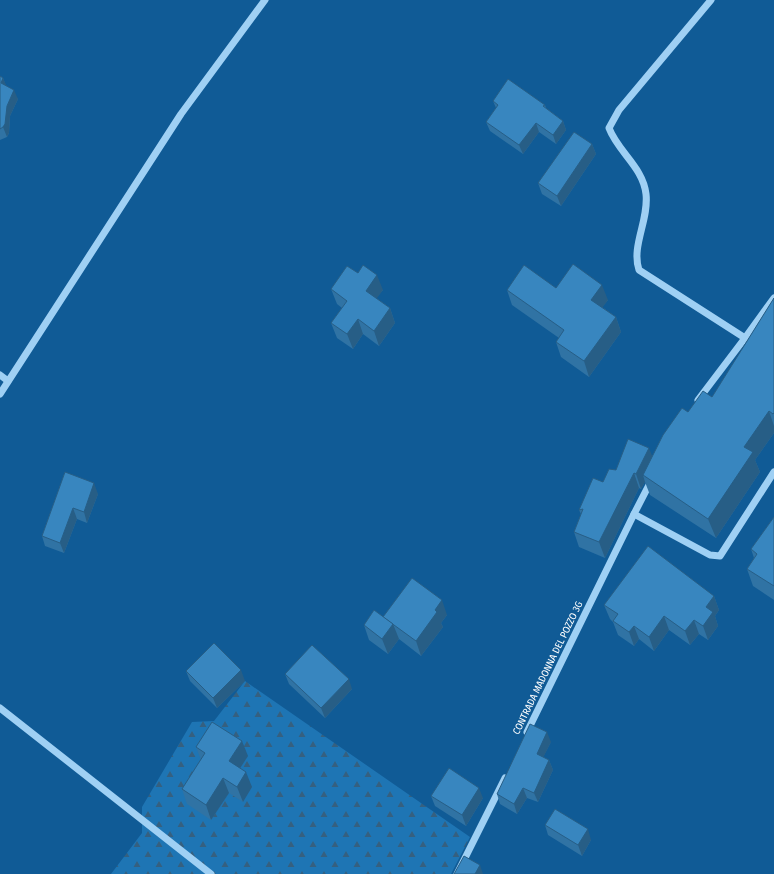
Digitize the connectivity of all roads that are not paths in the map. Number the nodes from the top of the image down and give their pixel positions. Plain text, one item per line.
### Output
1 (265, 0) edge
2 (712, 0) edge
3 (774, 298) edge
4 (745, 338) junction
5 (0, 375) edge
6 (8, 381) junction
7 (0, 394) edge
8 (693, 407) edge
9 (656, 472) edge
10 (774, 472) edge
11 (634, 514) junction
12 (0, 708) edge
13 (523, 740) edge
14 (510, 768) edge
15 (211, 874) edge
16 (458, 874) edge

1 - 6 street
2 - 4 street
3 - 4 street
4 - 8 street
5 - 6 street
6 - 7 street
9 - 11 street, CONTRADA MADONNA DEL POZZO 3G
10 - 11 street
11 - 13 street, CONTRADA MADONNA DEL POZZO 3G
12 - 15 street
14 - 16 street

